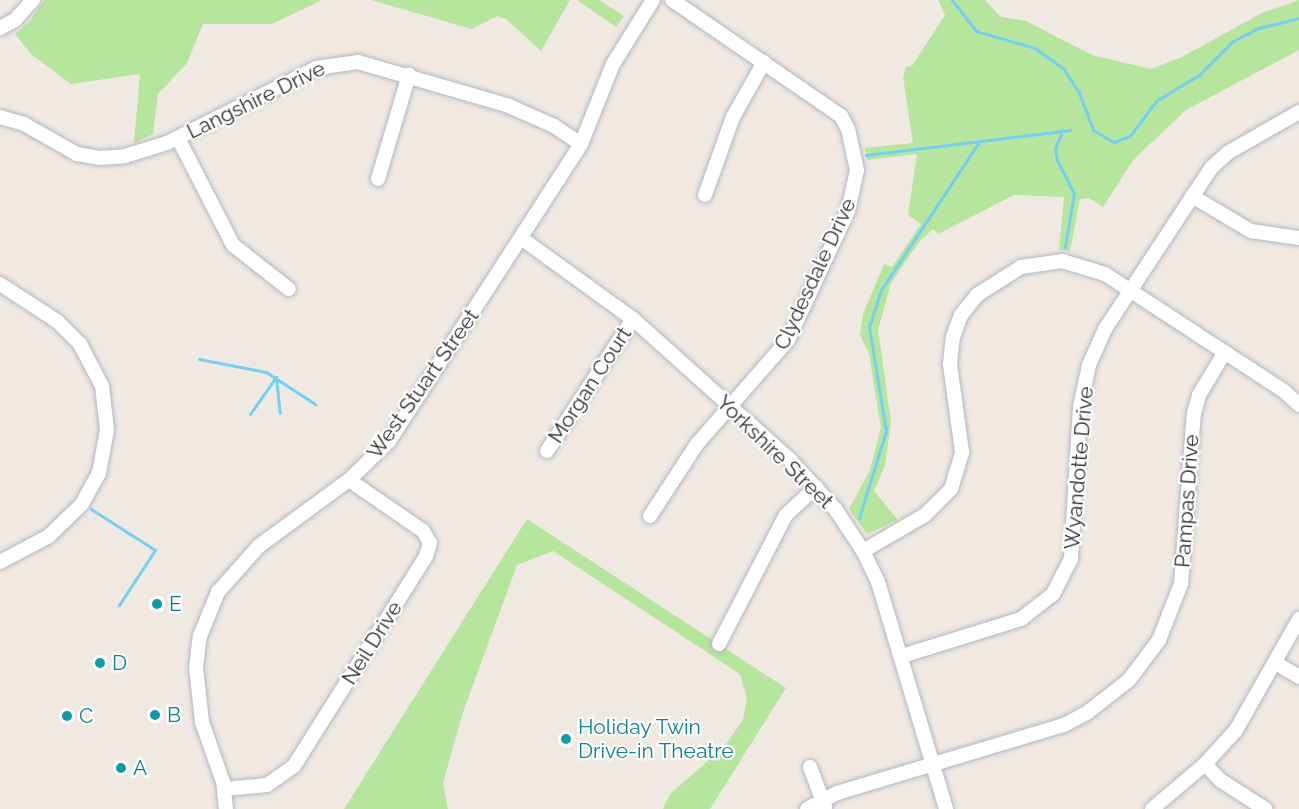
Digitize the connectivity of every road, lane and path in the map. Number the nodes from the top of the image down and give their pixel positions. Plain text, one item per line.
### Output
1 (33, 0) edge
2 (653, 0) edge
3 (672, 0) edge
4 (0, 28) edge
5 (764, 62) junction
6 (409, 75) junction
7 (1299, 112) edge
8 (0, 117) edge
9 (178, 138) junction
10 (581, 144) junction
11 (378, 179) dead end
12 (705, 195) dead end
13 (1192, 196) junction
14 (521, 238) junction
15 (1299, 238) edge
16 (0, 284) edge
17 (289, 289) dead end
18 (1130, 290) junction
19 (633, 319) junction
20 (1225, 352) junction
21 (1299, 405) edge
22 (730, 407) junction
23 (547, 451) dead end
24 (349, 480) junction
25 (816, 487) junction
26 (650, 516) dead end
27 (863, 550) junction
28 (0, 562) edge
29 (1299, 619) edge
30 (719, 644) dead end
31 (902, 656) junction
32 (1276, 663) junction
33 (1299, 677) edge
34 (935, 765) junction
35 (1205, 765) junction
36 (810, 767) dead end
37 (225, 789) junction
38 (824, 804) edge
39 (226, 809) edge
40 (807, 809) edge
41 (946, 809) edge
42 (1152, 809) edge
43 (1265, 809) edge

1 - 4 street
2 - 10 street, West Stuart Street
3 - 5 street, Clydesdale Drive
5 - 12 street
5 - 22 street, Clydesdale Drive
6 - 9 street, Langshire Drive
6 - 10 street, Langshire Drive
6 - 11 street
7 - 13 street, Wyandotte Drive
8 - 9 street, Langshire Drive
9 - 17 street
10 - 14 street, West Stuart Street
13 - 15 street
13 - 18 street, Wyandotte Drive
14 - 19 street, Yorkshire Street
14 - 24 street, West Stuart Street
16 - 28 street
18 - 20 street
18 - 27 street
18 - 31 street, Wyandotte Drive
19 - 22 street, Yorkshire Street
19 - 23 street, Morgan Court
20 - 21 street
20 - 34 street, Pampas Drive
22 - 25 street, Yorkshire Street
22 - 26 street, Clydesdale Drive
24 - 37 street, West Stuart Street
24 - 37 street, Neil Drive
25 - 27 street, Yorkshire Street
25 - 30 street
27 - 31 street, Yorkshire Street
29 - 32 street
31 - 34 street, Yorkshire Street
32 - 33 street
32 - 35 street
34 - 38 street, Pampas Drive
34 - 41 street, Yorkshire Street
35 - 42 street
35 - 43 street
36 - 38 street
37 - 39 street, West Stuart Street
38 - 40 street, Pampas Drive

